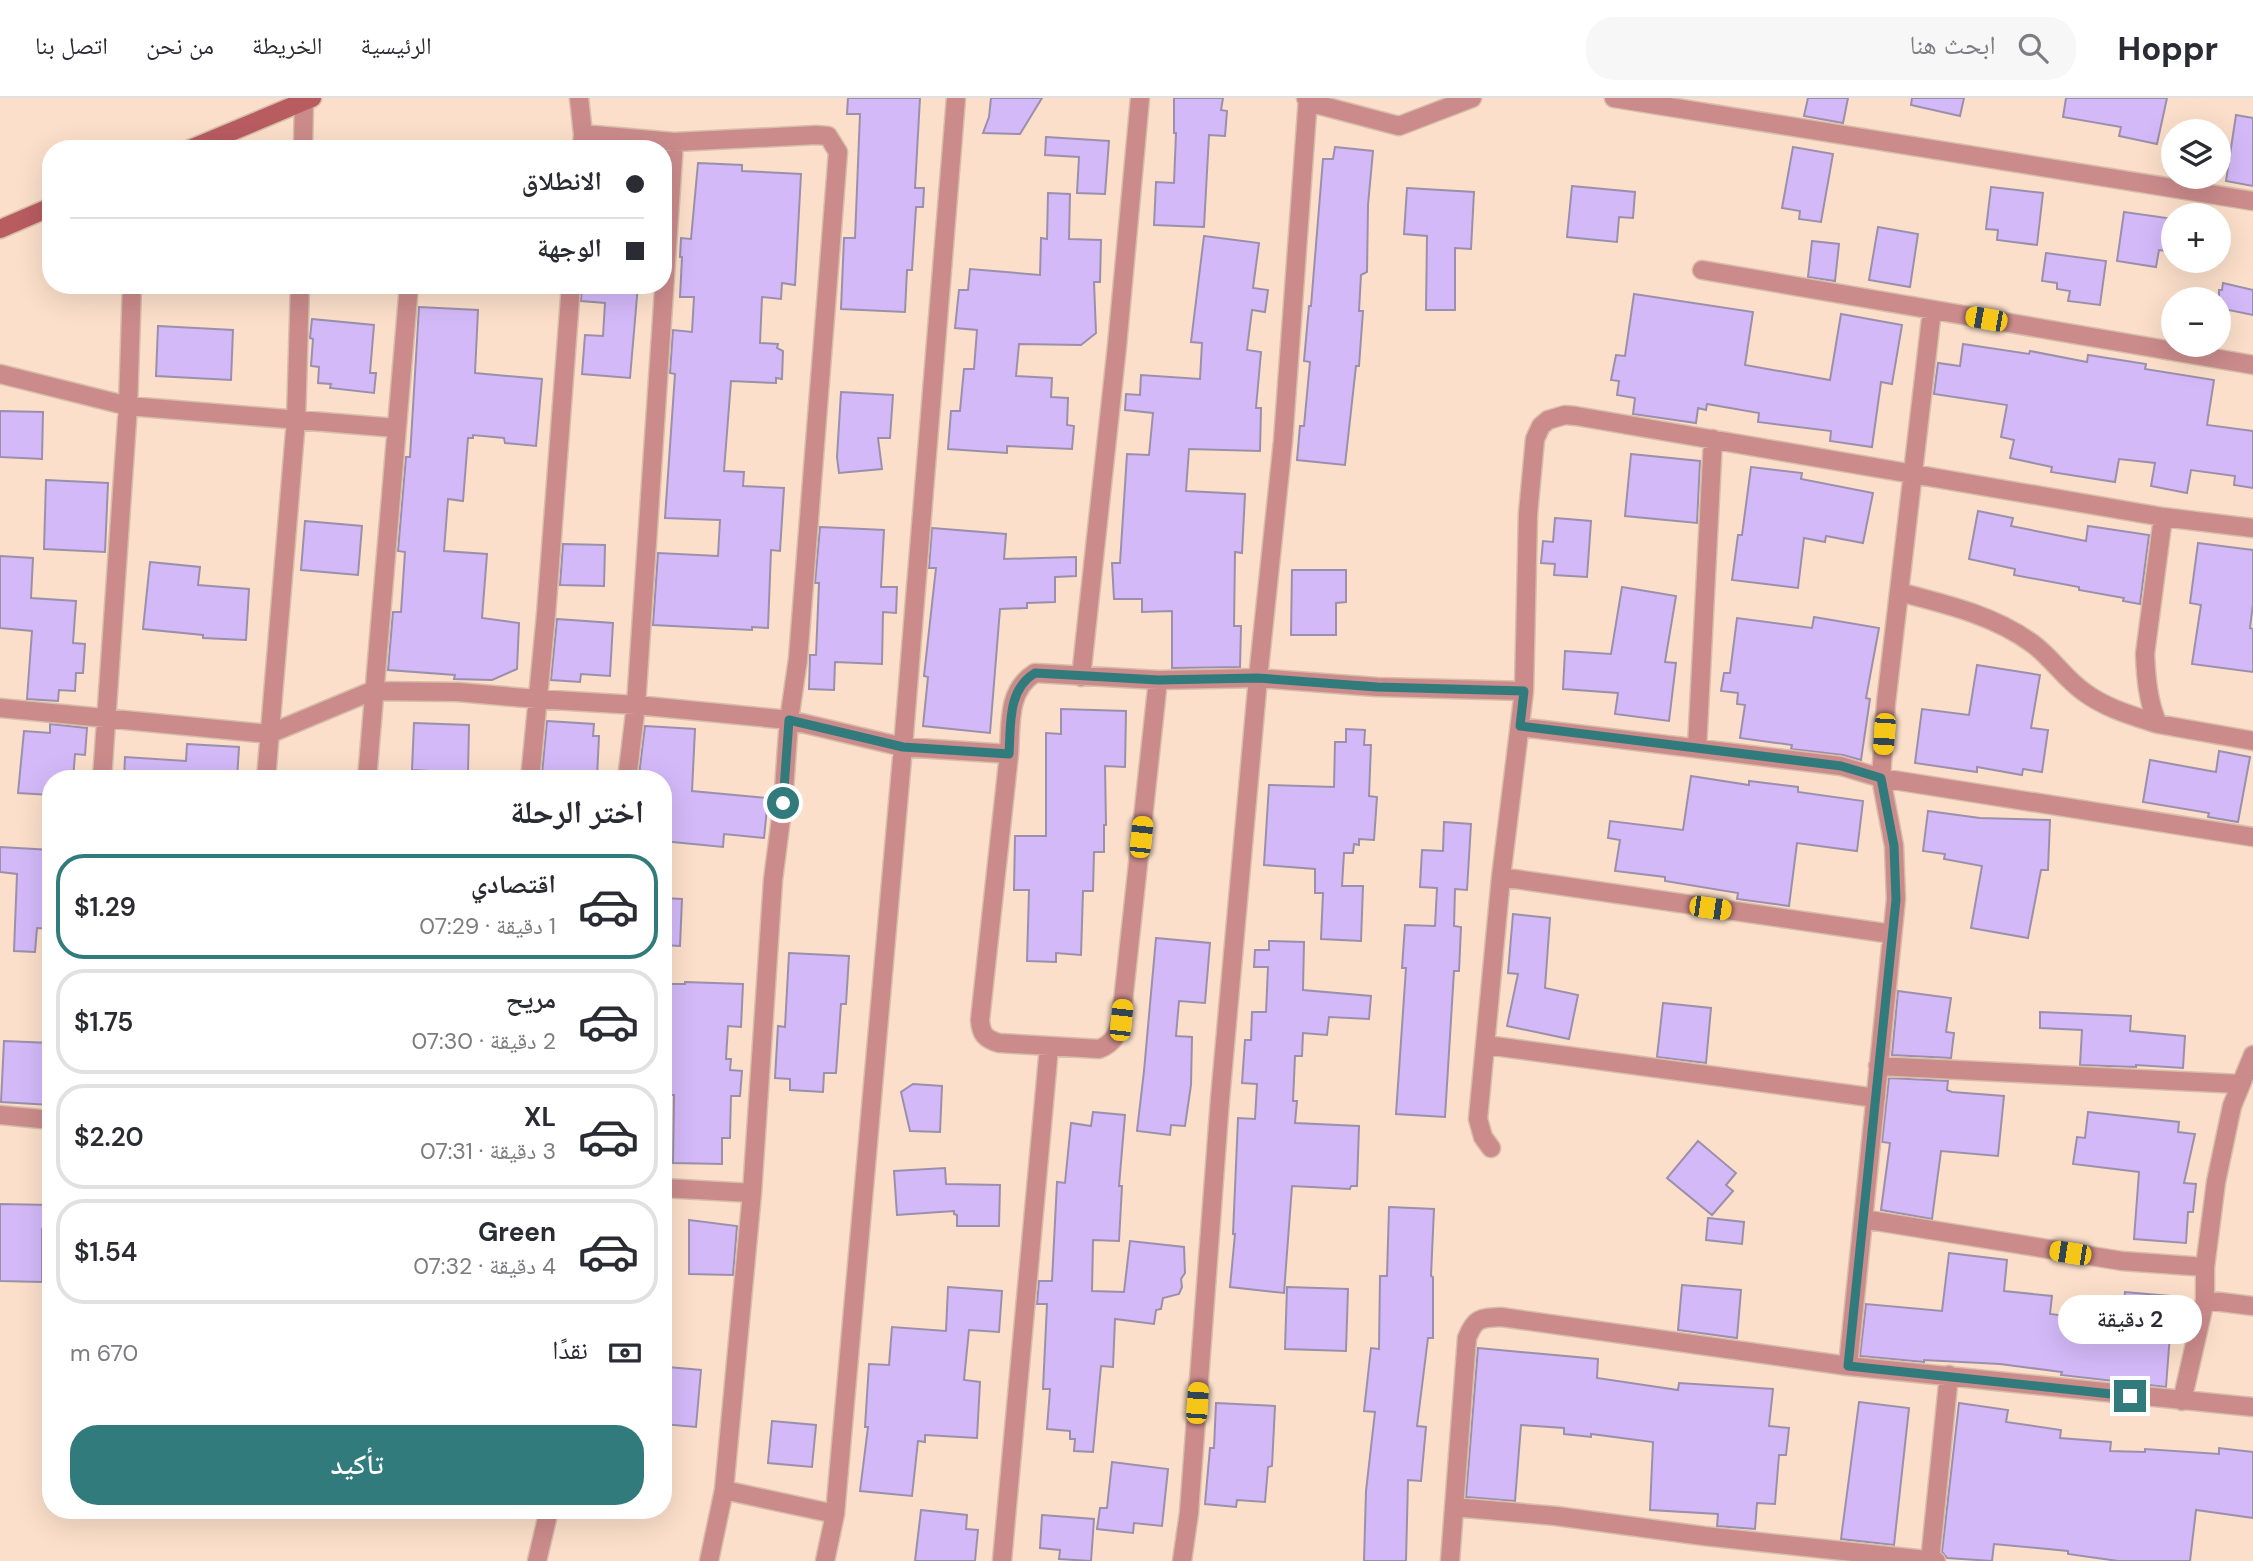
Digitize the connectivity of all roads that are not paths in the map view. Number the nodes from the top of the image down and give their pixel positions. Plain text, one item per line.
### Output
1 (579, 98) edge
2 (956, 98) edge
3 (1140, 98) edge
4 (1472, 98) edge
5 (1614, 98) edge
6 (1307, 99) edge
7 (308, 100) edge
8 (212, 140) edge
9 (304, 140) edge
10 (582, 140) edge
11 (674, 142) joint
12 (672, 172) edge
13 (2253, 201) edge
14 (42, 211) edge
15 (0, 229) edge
16 (1702, 270) dead end
17 (132, 294) edge
18 (300, 294) edge
19 (408, 294) edge
20 (570, 294) edge
21 (664, 294) edge
22 (1932, 310) junction
23 (2253, 365) edge
24 (0, 374) edge
25 (128, 406) junction
26 (296, 420) junction
27 (396, 428) junction
28 (1713, 439) junction
29 (1913, 472) junction
30 (2163, 517) junction
31 (2253, 528) edge
32 (1899, 592) junction
33 (1081, 677) junction
34 (1258, 678) junction
35 (1158, 680) junction
36 (372, 691) junction
37 (1524, 691) junction
38 (537, 699) junction
39 (636, 705) junction
40 (0, 708) edge
41 (107, 718) junction
42 (789, 720) junction
43 (2158, 724) junction
44 (1520, 726) junction
45 (269, 734) junction
46 (2253, 741) edge
47 (903, 747) junction
48 (1697, 748) junction
49 (1009, 754) junction
50 (103, 770) edge
51 (267, 770) edge
52 (368, 770) edge
53 (531, 770) edge
54 (628, 770) edge
55 (1881, 778) junction
56 (2253, 837) edge
57 (1501, 877) junction
58 (1892, 934) junction
59 (1486, 1045) junction
60 (1049, 1048) junction
61 (2253, 1055) edge
62 (1878, 1066) junction
63 (2240, 1084) junction
64 (1875, 1098) junction
65 (0, 1115) edge
66 (42, 1119) edge
67 (1491, 1147) dead end
68 (672, 1189) edge
69 (752, 1193) junction
70 (1863, 1219) junction
71 (2205, 1267) junction
72 (2205, 1300) junction
73 (2253, 1306) edge
74 (1848, 1366) junction
75 (1950, 1376) junction
76 (2182, 1401) junction
77 (2253, 1408) edge
78 (724, 1490) junction
79 (1454, 1507) junction
80 (835, 1514) junction
81 (547, 1519) edge
82 (537, 1561) edge
83 (709, 1561) edge
84 (825, 1561) edge
85 (1002, 1561) edge
86 (1182, 1561) edge
87 (1450, 1561) edge
88 (1932, 1561) edge

1 - 10 street
2 - 47 street
3 - 33 street
4 - 6 street
5 - 13 street
6 - 34 street
7 - 8 street
7 - 9 street
11 - 12 street
11 - 42 street
14 - 15 street
16 - 22 street
17 - 25 street
18 - 26 street
19 - 27 street
20 - 38 street
21 - 39 street
22 - 23 street
22 - 29 street
24 - 25 street
25 - 26 street
25 - 41 street
26 - 27 street
26 - 45 street
27 - 36 street
28 - 29 street
28 - 37 street
28 - 48 street
29 - 30 street
29 - 32 street
30 - 31 street
30 - 43 street
32 - 43 street
32 - 55 street
33 - 35 street
33 - 49 street
34 - 35 street
34 - 37 street
34 - 86 street
35 - 60 street
36 - 38 street
36 - 45 street
36 - 52 street
37 - 44 street
38 - 39 street
38 - 53 street
39 - 42 street
39 - 54 street
40 - 41 street
41 - 45 street
41 - 50 street
42 - 47 street
42 - 69 street
43 - 46 street
44 - 48 street
44 - 57 street
45 - 51 street
47 - 49 street
47 - 80 street
48 - 55 street
49 - 60 street
55 - 56 street
55 - 58 street
57 - 58 street
57 - 59 street
58 - 62 street
59 - 64 street
59 - 67 street
60 - 85 street
61 - 63 street
62 - 63 street
62 - 64 street
63 - 71 street
64 - 70 street
65 - 66 street
68 - 69 street
69 - 78 street
70 - 71 street
70 - 74 street
71 - 72 street
72 - 73 street
72 - 76 street
74 - 75 street
74 - 79 street
75 - 76 street
75 - 88 street
76 - 77 street
78 - 80 street
78 - 83 street
79 - 87 street
79 - 88 street
80 - 84 street
81 - 82 street

